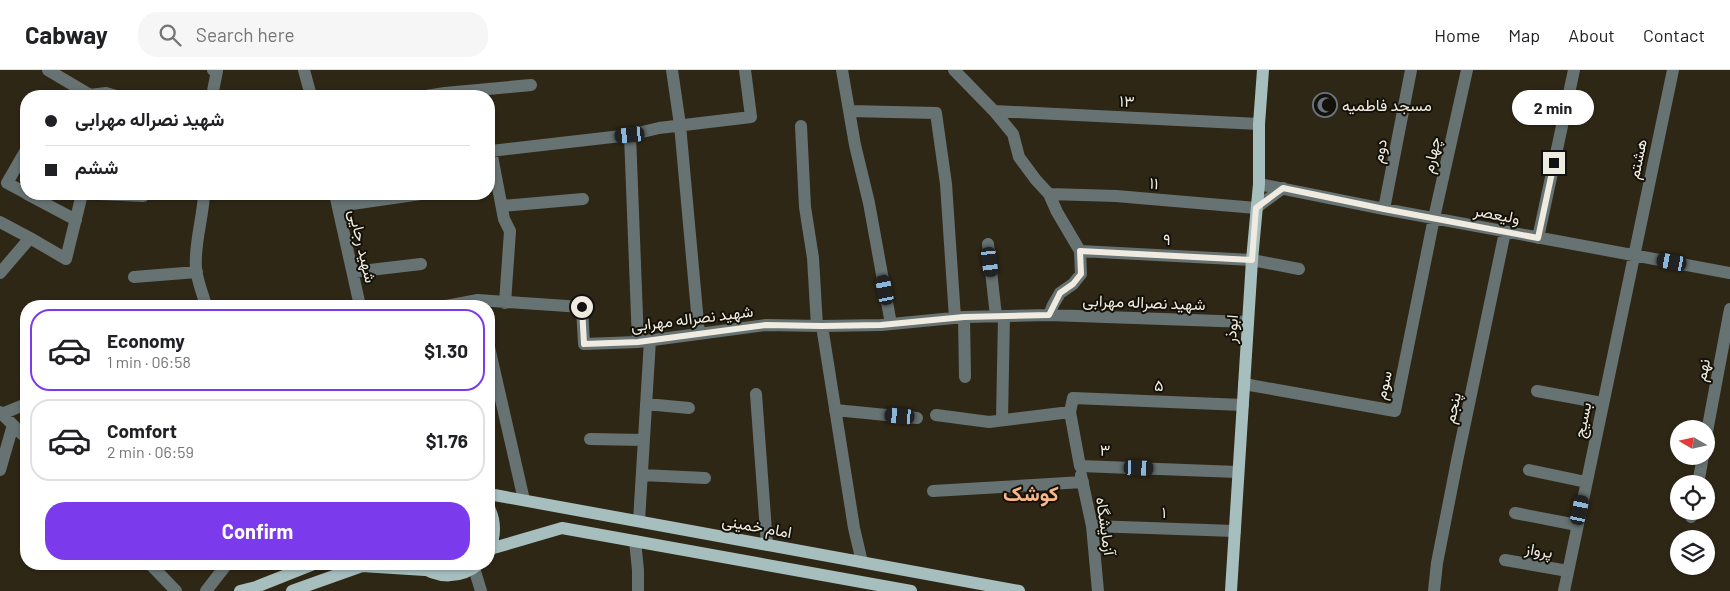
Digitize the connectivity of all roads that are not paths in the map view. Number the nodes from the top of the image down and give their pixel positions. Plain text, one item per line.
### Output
1 (48, 70) edge
2 (213, 70) edge
3 (304, 70) edge
4 (672, 70) edge
5 (745, 70) edge
6 (842, 70) edge
7 (954, 70) edge
8 (1263, 70) edge
9 (1412, 70) edge
10 (1467, 70) edge
11 (1574, 70) edge
12 (1673, 70) edge
13 (531, 85) dead end
14 (82, 90) edge
15 (213, 90) edge
16 (309, 90) edge
17 (470, 90) edge
18 (849, 111) junction
19 (994, 111) junction
20 (1259, 124) junction
21 (680, 125) junction
22 (801, 126) dead end
23 (630, 135) junction
24 (495, 151) edge
25 (20, 160) edge
26 (1259, 184) junction
27 (1283, 188) junction
28 (20, 190) edge
29 (495, 190) edge
30 (1050, 194) junction
31 (38, 200) edge
32 (81, 200) edge
33 (204, 200) edge
34 (336, 200) edge
35 (583, 200) dead end
36 (502, 206) junction
37 (1256, 208) junction
38 (1384, 209) junction
39 (1434, 218) junction
40 (76, 220) junction
41 (0, 222) edge
42 (1506, 232) junction
43 (30, 238) junction
44 (1538, 238) junction
45 (988, 244) dead end
46 (1080, 251) junction
47 (1633, 255) junction
48 (1252, 260) junction
49 (421, 264) dead end
50 (1298, 270) dead end
51 (197, 272) junction
52 (352, 272) junction
53 (0, 273) edge
54 (1730, 273) edge
55 (134, 277) dead end
56 (204, 300) edge
57 (359, 300) edge
58 (495, 303) edge
59 (505, 303) junction
60 (1730, 309) edge
61 (1049, 315) junction
62 (1000, 316) junction
63 (959, 317) junction
64 (1248, 322) junction
65 (891, 324) junction
66 (819, 326) junction
67 (699, 334) junction
68 (644, 341) junction
69 (495, 373) edge
70 (965, 377) dead end
71 (1244, 384) junction
72 (1537, 391) dead end
73 (756, 394) dead end
74 (1602, 403) junction
75 (646, 404) junction
76 (1243, 405) junction
77 (20, 406) edge
78 (689, 408) dead end
79 (835, 410) junction
80 (1070, 412) junction
81 (1, 413) edge
82 (936, 415) dead end
83 (917, 418) dead end
84 (1002, 420) junction
85 (1709, 420) edge
86 (13, 425) junction
87 (20, 432) edge
88 (590, 439) dead end
89 (644, 440) junction
90 (1080, 466) junction
91 (0, 470) edge
92 (1529, 470) dead end
93 (1238, 472) junction
94 (642, 475) junction
95 (705, 478) dead end
96 (1083, 482) junction
97 (1586, 482) junction
98 (933, 491) dead end
99 (495, 495) edge
100 (524, 500) junction
101 (1515, 513) dead end
102 (639, 521) junction
103 (1577, 525) junction
104 (1092, 526) junction
105 (1235, 531) junction
106 (635, 541) junction
107 (767, 545) junction
108 (495, 548) edge
109 (1505, 560) dead end
110 (862, 562) junction
111 (156, 570) edge
112 (222, 570) edge
113 (299, 570) edge
114 (351, 570) edge
115 (427, 570) edge
116 (469, 570) edge
117 (477, 570) edge
118 (1568, 571) junction
119 (176, 591) edge
120 (206, 591) edge
121 (240, 591) edge
122 (292, 591) edge
123 (481, 591) edge
124 (638, 591) edge
125 (910, 591) edge
126 (1019, 591) edge
127 (1098, 591) edge
128 (1231, 591) edge
129 (1434, 591) edge
130 (1564, 591) edge

1 - 14 street
2 - 15 street
3 - 16 street
4 - 21 street
5 - 21 street
6 - 18 street
7 - 19 street
8 - 20 main road, ابوذر
9 - 38 street, دوم
10 - 39 street, چهارم
11 - 44 street
12 - 47 street, هشتم
13 - 17 street
18 - 63 street
18 - 65 street
19 - 20 street, ۱۳
19 - 30 street
20 - 26 main road, ابوذر
21 - 23 street
21 - 67 street
22 - 66 street
23 - 24 street
23 - 68 street
25 - 28 street
26 - 27 street, ولیعصر
26 - 37 main road, ابوذر
27 - 37 street
27 - 38 street, ولیعصر
29 - 36 street
30 - 37 street, ۱۱
30 - 46 street
31 - 40 street
32 - 40 street
33 - 51 street
34 - 52 street, شهید رجایی
35 - 36 street
36 - 59 street
37 - 48 main road, ابوذر
38 - 39 street, ولیعصر
39 - 42 street, ولیعصر
39 - 71 street, سوم
40 - 43 street
41 - 43 street
42 - 44 street, ولیعصر
42 - 129 street, پنجم
43 - 53 street
44 - 47 street, ولیعصر
45 - 62 street
46 - 48 street, ۹
46 - 61 street
47 - 54 street, ولیعصر
47 - 74 street, بسیج
48 - 50 street, ۹
48 - 64 main road, ابوذر
49 - 52 street
51 - 55 street
51 - 56 street
52 - 57 street, شهید رجایی
58 - 59 street, شهید نصراله مهرابی
59 - 68 street, شهید نصراله مهرابی
60 - 85 street, نهم
61 - 62 street, شهید نصراله مهرابی
61 - 64 street, شهید نصراله مهرابی
62 - 63 street, شهید نصراله مهرابی
62 - 84 street
63 - 65 street, شهید نصراله مهرابی
63 - 70 street
64 - 71 main road, ابوذر
65 - 66 street, شهید نصراله مهرابی
66 - 67 street, شهید نصراله مهرابی
66 - 79 street
67 - 68 street, شهید نصراله مهرابی
68 - 75 street
69 - 100 street
71 - 76 main road, ابوذر
72 - 74 street
73 - 107 street
74 - 97 street, بسیج
75 - 78 street
75 - 89 street
76 - 80 street, ۵
76 - 93 main road, ابوذر
77 - 81 street
79 - 83 street
79 - 110 street
80 - 84 street
80 - 90 street, ۳
81 - 86 street
82 - 84 street
86 - 87 street
86 - 91 street
88 - 89 street
89 - 94 street
90 - 93 street, ۳
90 - 96 street, آزمایشگاه
92 - 97 street
93 - 105 main road, ابوذر
94 - 95 street
94 - 102 street
96 - 98 street
96 - 104 street, آزمایشگاه
97 - 103 street, بسیج
99 - 100 main road, امام خمینی
100 - 102 main road, امام خمینی
101 - 103 street
102 - 107 main road, امام خمینی
103 - 118 street, بسیج
104 - 105 street, ۱
104 - 127 street, آزمایشگاه
105 - 128 main road, ابوذر
106 - 108 main road
106 - 124 street
106 - 125 main road
107 - 110 main road, امام خمینی
109 - 118 street, پرواز
110 - 126 main road, امام خمینی
111 - 119 street
112 - 120 street
113 - 121 main road
114 - 122 main road
115 - 116 main road
117 - 123 street
118 - 130 street, بسیج

